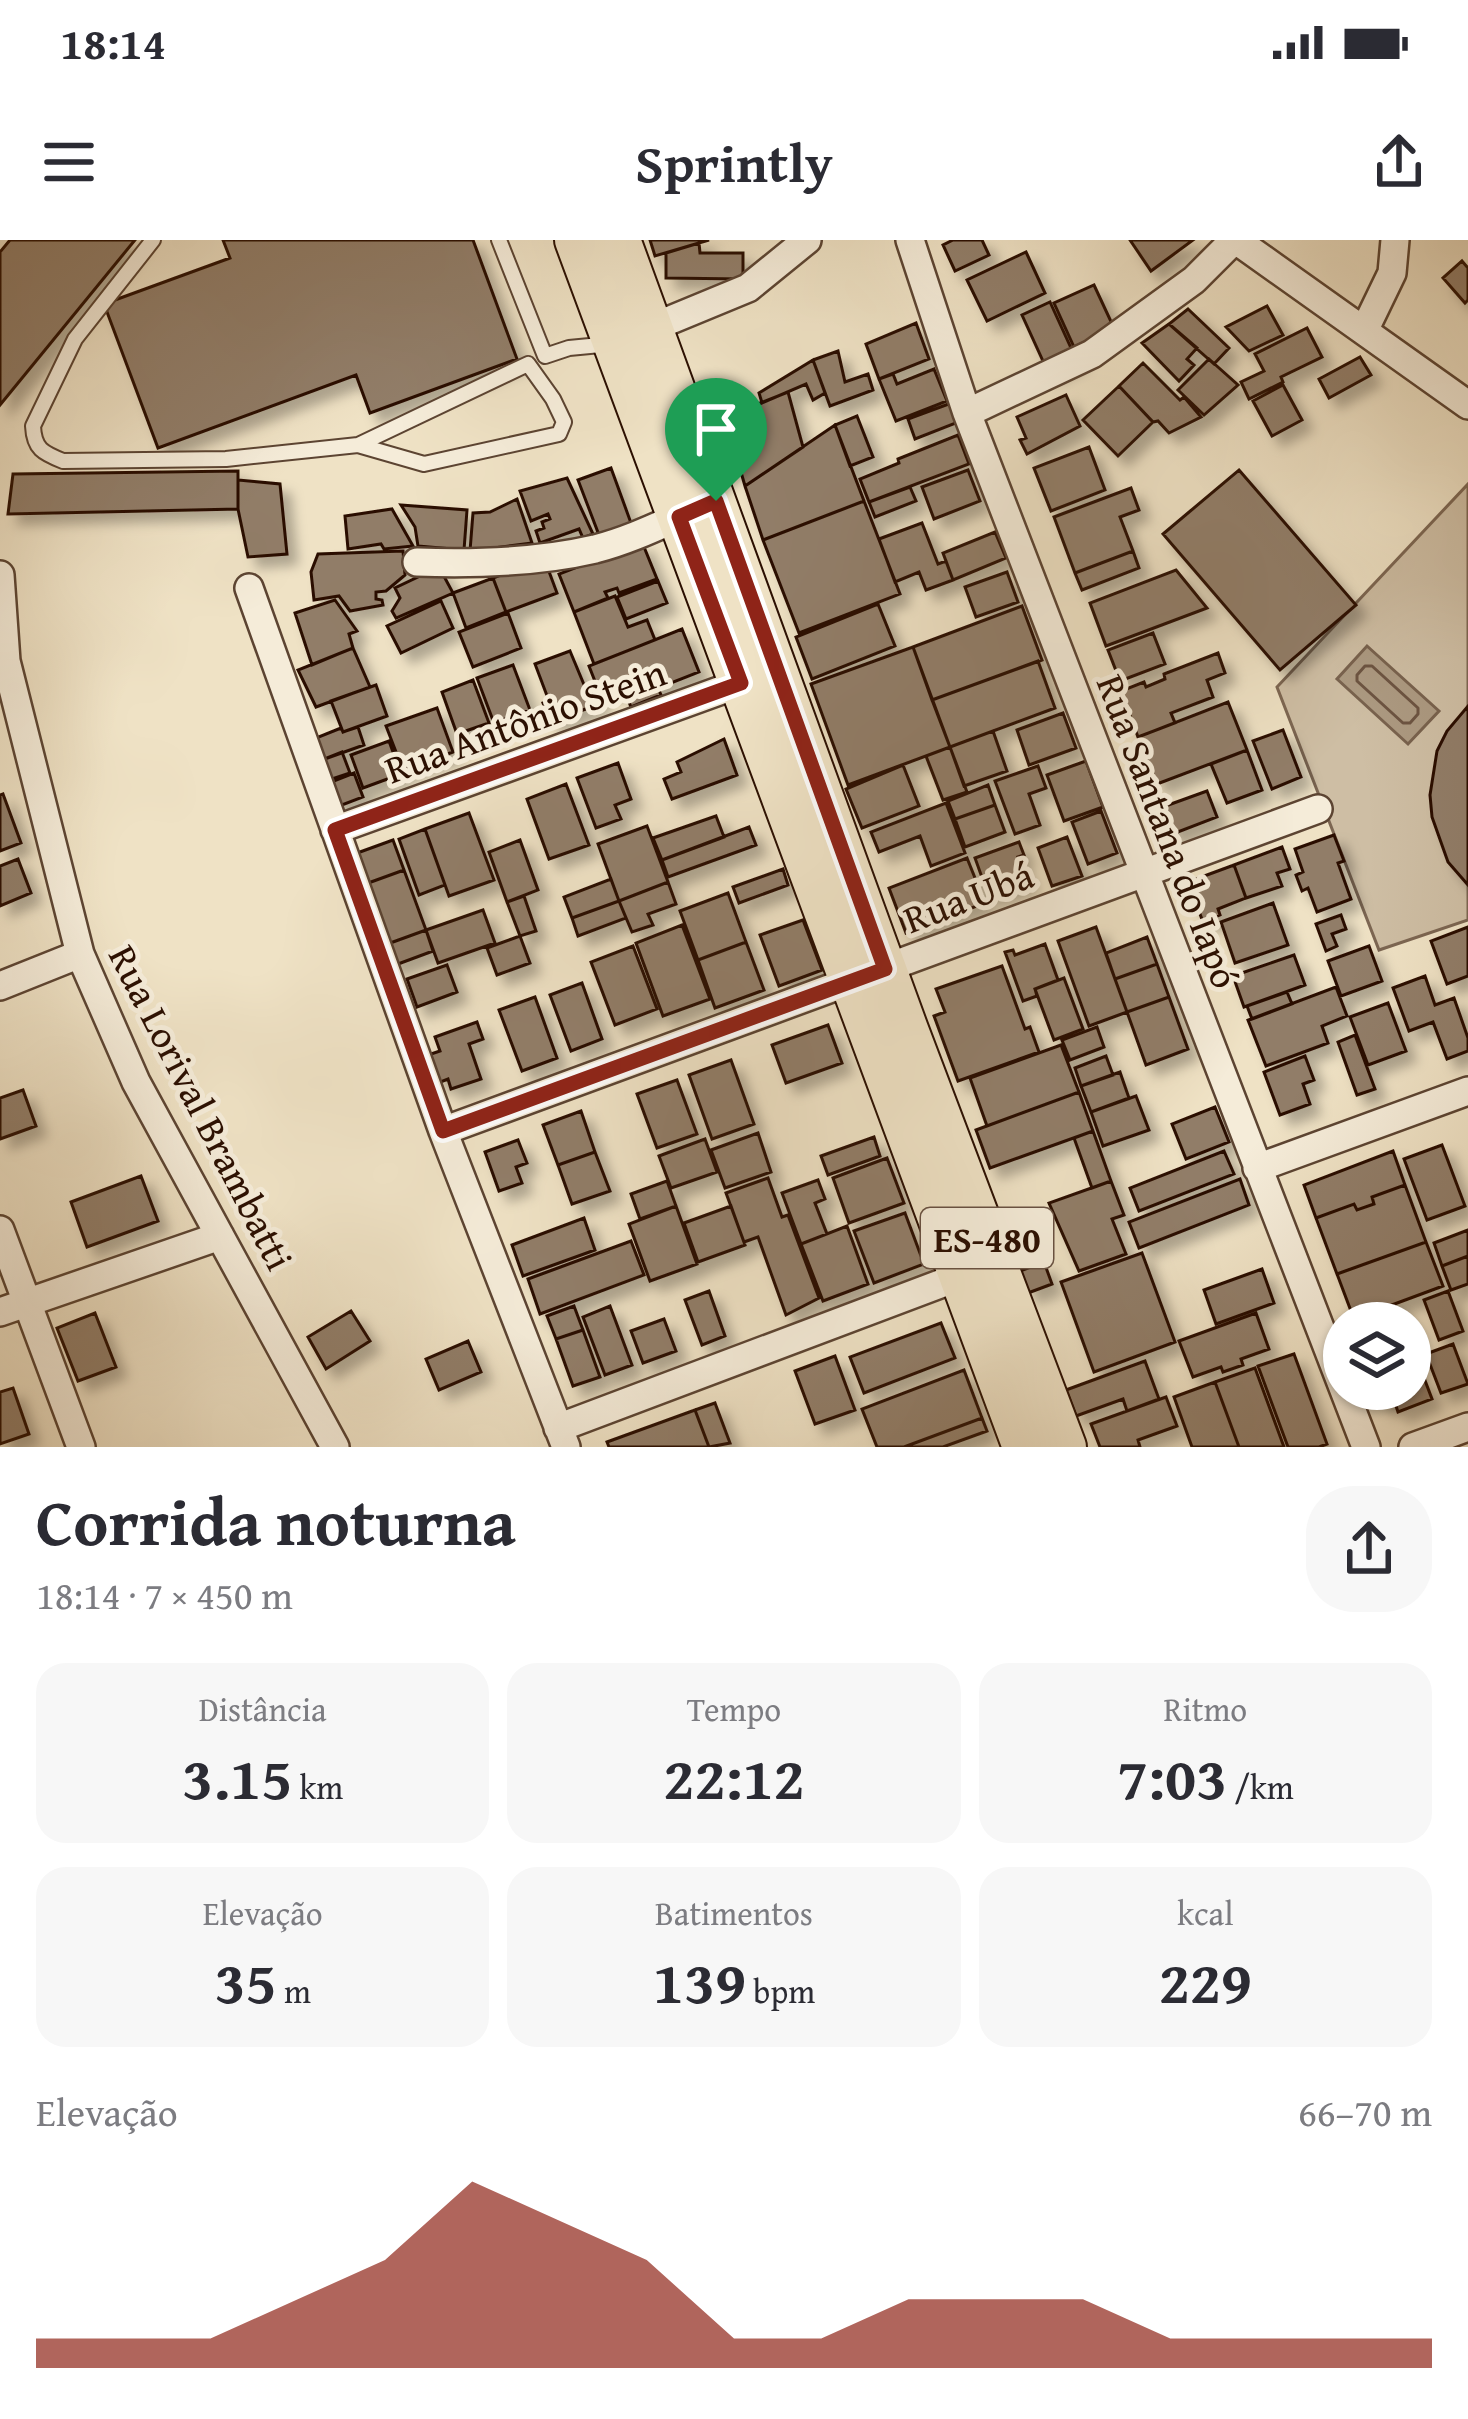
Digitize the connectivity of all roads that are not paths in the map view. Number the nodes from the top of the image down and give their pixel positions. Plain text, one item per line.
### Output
1 (153, 240) edge
2 (499, 240) edge
3 (576, 240) edge
4 (619, 240) edge
5 (807, 240) edge
6 (910, 240) edge
7 (1235, 240) edge
8 (1395, 240) edge
9 (1364, 331) junction
10 (633, 336) junction
11 (545, 356) junction
12 (528, 364) junction
13 (1468, 405) edge
14 (967, 413) junction
15 (358, 445) junction
16 (697, 509) junction
17 (416, 562) dead end
18 (0, 575) edge
19 (249, 588) dead end
20 (3, 662) edge
21 (741, 683) junction
22 (1318, 809) dead end
23 (335, 830) junction
24 (1143, 872) junction
25 (80, 954) junction
26 (868, 975) junction
27 (0, 986) edge
28 (1468, 1091) edge
29 (443, 1131) junction
30 (1257, 1168) junction
31 (0, 1230) edge
32 (220, 1236) junction
33 (961, 1276) junction
34 (14, 1308) edge
35 (1468, 1426) edge
36 (562, 1437) edge
37 (81, 1447) edge
38 (335, 1447) edge
39 (1024, 1447) edge
40 (1065, 1447) edge
41 (1366, 1447) edge
42 (1413, 1447) edge

1 - 15 lane
2 - 11 lane
3 - 10 main road, ES-480
4 - 10 main road, ES-480
5 - 10 street
6 - 14 street, Rua Santana do Iapó
7 - 9 street
7 - 14 street
8 - 9 street
9 - 13 street
10 - 11 lane
10 - 16 main road, ES-480
11 - 12 lane
12 - 15 lane
12 - 15 lane
14 - 24 street, Rua Santana do Iapó
16 - 17 street
16 - 21 main road, ES-480
16 - 26 main road, ES-480
18 - 20 street, Rua Lorival Brambatti
19 - 23 street
20 - 25 street, Rua Lorival Brambatti
21 - 23 street, Rua Antônio Stein
21 - 26 main road, ES-480
22 - 24 street, Rua Ubá
23 - 29 street
24 - 26 street, Rua Ubá
24 - 30 street, Rua Santana do Iapó
25 - 27 street
25 - 32 street, Rua Lorival Brambatti
26 - 29 street, Rua Ubá
26 - 33 main road, ES-480
26 - 40 main road, ES-480
28 - 30 street
29 - 36 street
30 - 41 street, Rua Santana do Iapó
31 - 34 street
32 - 34 street
32 - 38 street, Rua Lorival Brambatti
33 - 36 street
33 - 39 main road, ES-480
34 - 37 street
35 - 42 street

